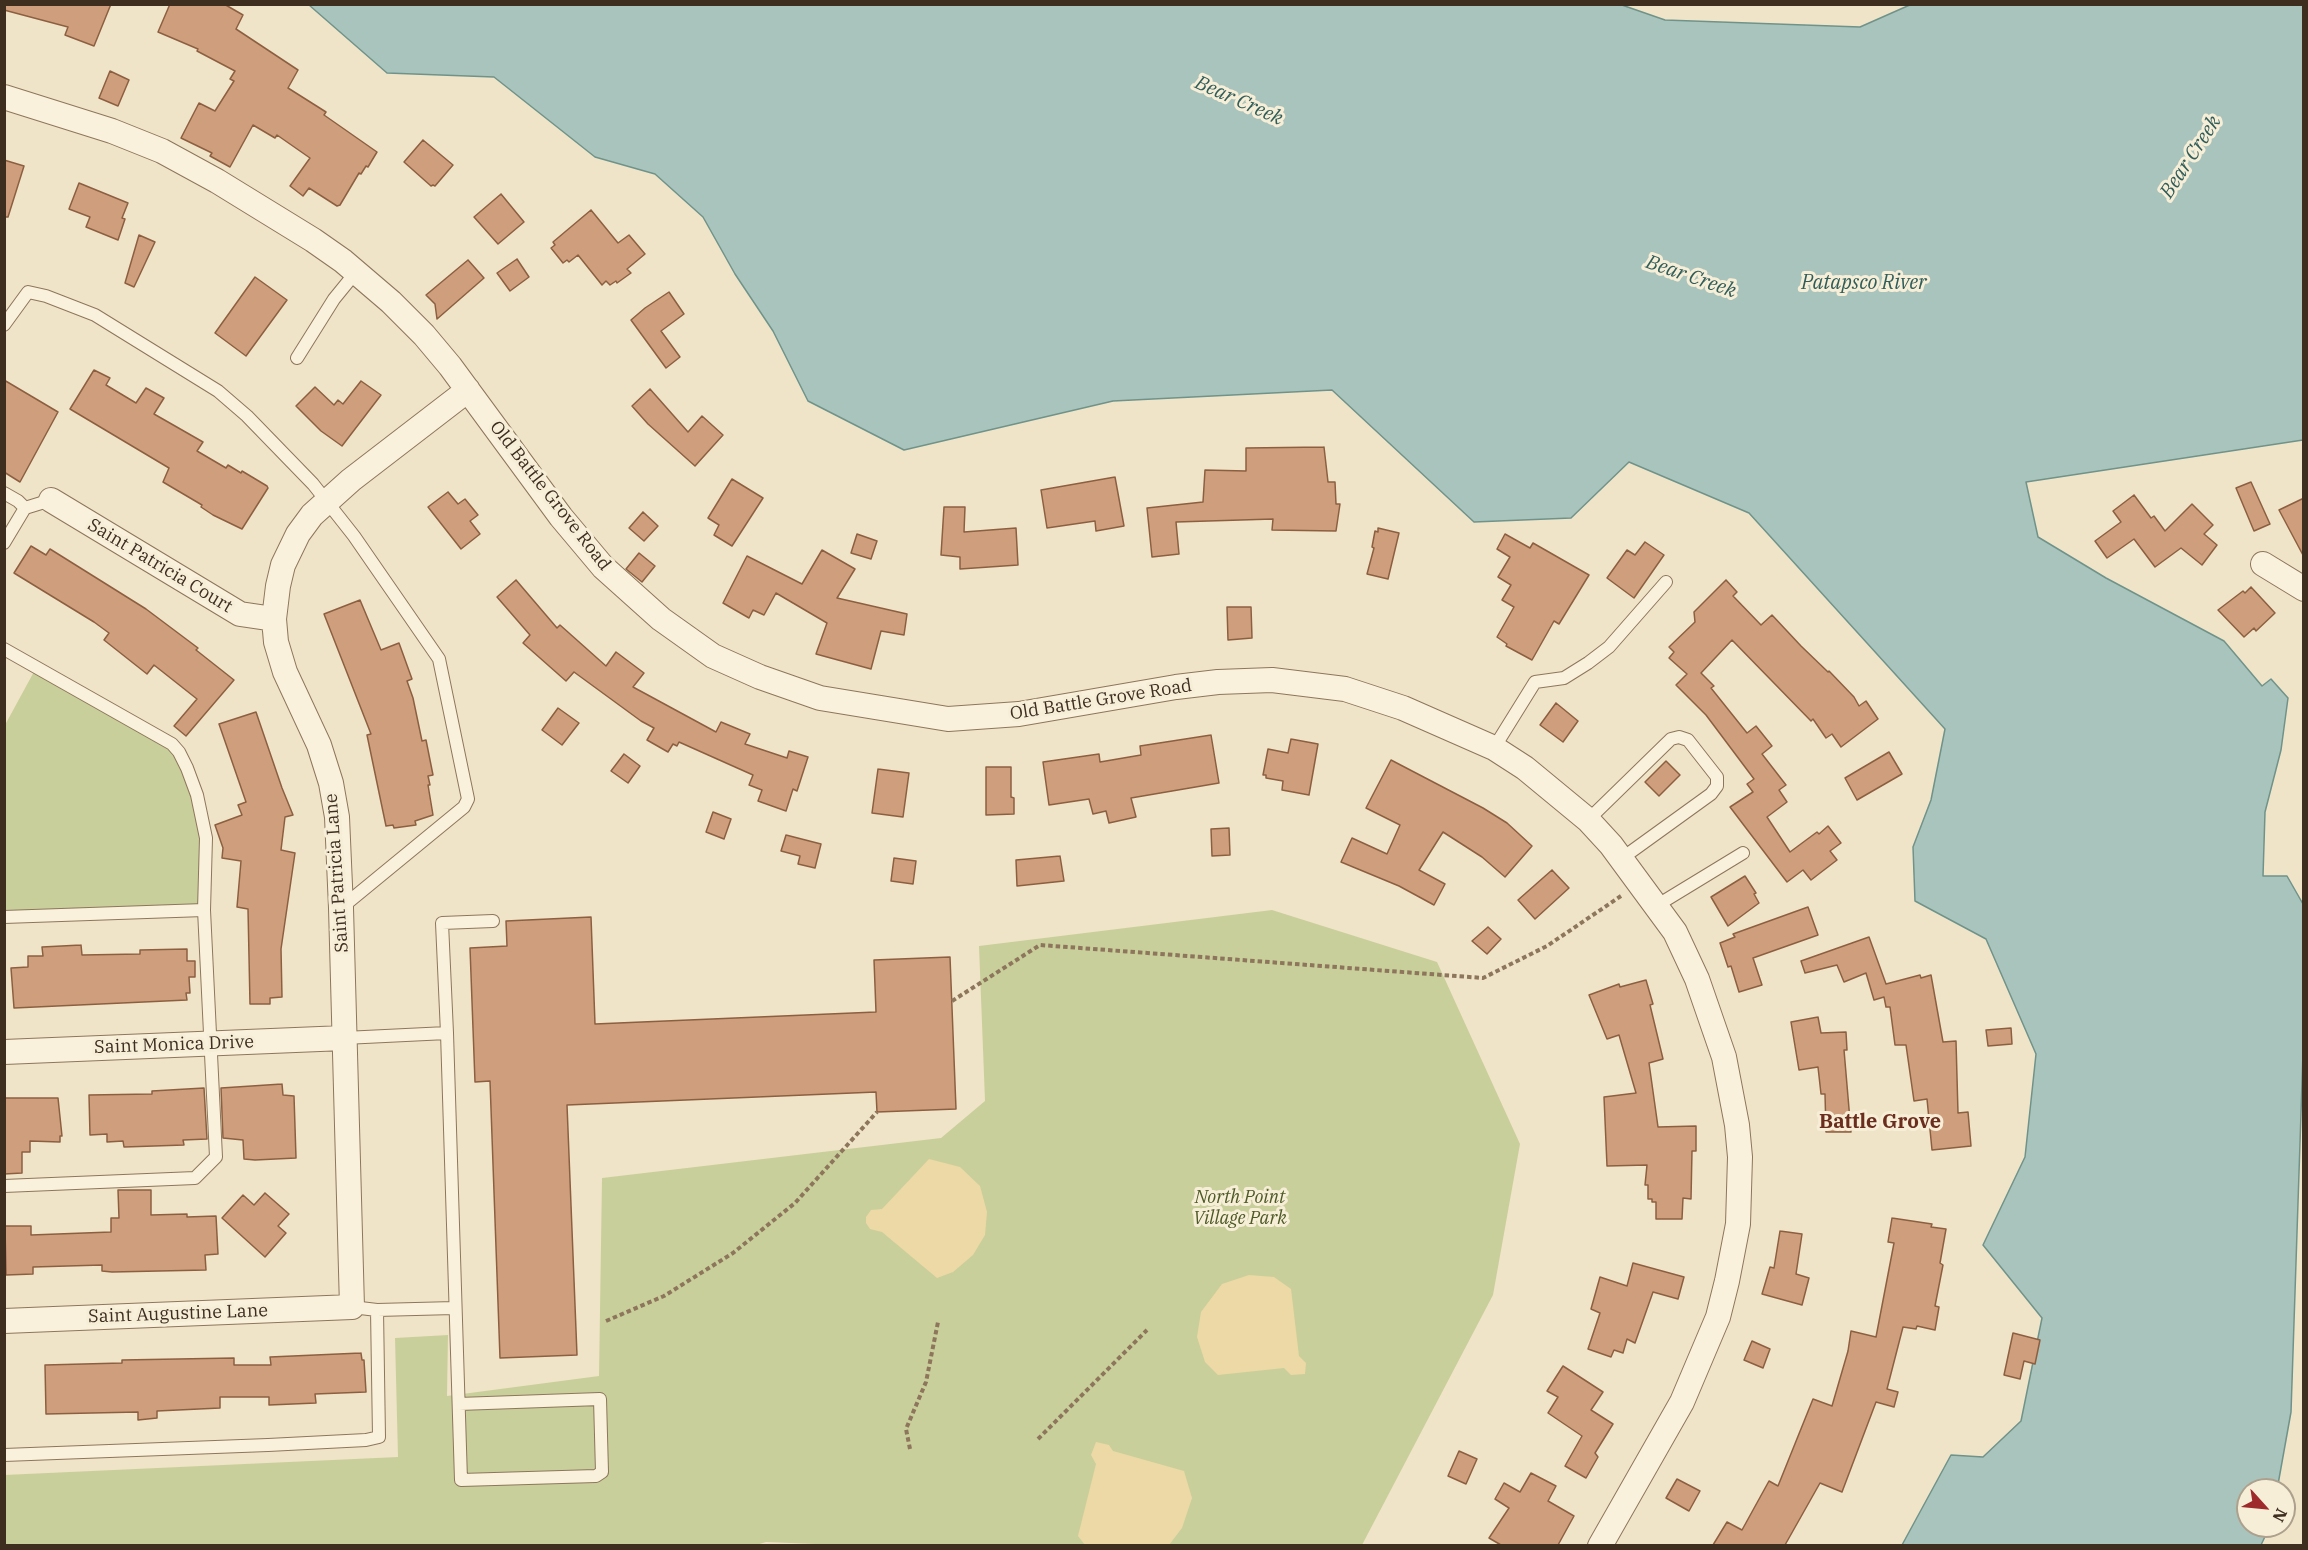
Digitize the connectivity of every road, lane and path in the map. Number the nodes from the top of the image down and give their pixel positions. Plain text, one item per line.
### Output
1 (4, 97) edge
2 (356, 272) junction
3 (4, 325) edge
4 (297, 358) dead end
5 (468, 390) junction
6 (4, 494) edge
7 (51, 500) joint
8 (327, 502) junction
9 (25, 508) junction
10 (4, 543) edge
11 (2263, 564) dead end
12 (2299, 581) edge
13 (1666, 582) dead end
14 (274, 619) junction
15 (4, 649) edge
16 (1494, 748) junction
17 (1588, 820) junction
18 (1743, 853) dead end
19 (1621, 859) junction
20 (1639, 884) junction
21 (1656, 906) junction
22 (341, 908) junction
23 (204, 910) junction
24 (4, 917) edge
25 (493, 921) dead end
26 (952, 1001) dead end
27 (447, 1033) junction
28 (344, 1038) junction
29 (211, 1044) junction
30 (4, 1052) edge
31 (877, 1112) dead end
32 (4, 1186) edge
33 (352, 1307) junction
34 (454, 1308) junction
35 (377, 1310) junction
36 (4, 1321) edge
37 (606, 1321) dead end
38 (938, 1322) dead end
39 (1147, 1330) dead end
40 (459, 1404) junction
41 (1038, 1438) dead end
42 (910, 1449) dead end
43 (4, 1455) edge
44 (1600, 1545) edge

1 - 2 street, Old Battle Grove Road
2 - 4 lane
2 - 5 street, Old Battle Grove Road
3 - 8 lane
5 - 8 street, Saint Patricia Lane
5 - 16 street, Old Battle Grove Road
6 - 9 lane
7 - 9 lane
7 - 14 street, Saint Patricia Court
8 - 14 street, Saint Patricia Lane
8 - 22 lane
9 - 10 lane
11 - 12 street
13 - 16 lane
14 - 22 street, Saint Patricia Lane
15 - 23 lane
16 - 17 street, Old Battle Grove Road
17 - 19 street, Old Battle Grove Road
17 - 19 lane
18 - 21 lane
19 - 20 street, Old Battle Grove Road
20 - 21 street, Old Battle Grove Road
20 - 26 path
21 - 44 street, Old Battle Grove Road
22 - 28 street, Saint Patricia Lane
23 - 24 lane
23 - 29 lane
25 - 27 lane
27 - 28 lane
27 - 34 lane
28 - 29 street, Saint Monica Drive
28 - 33 street, Saint Patricia Lane
29 - 30 street, Saint Monica Drive
29 - 32 lane
31 - 37 path
33 - 35 lane
33 - 36 street, Saint Augustine Lane
34 - 35 lane
34 - 40 lane
35 - 43 lane
38 - 42 path
39 - 41 path
40 - 40 lane

